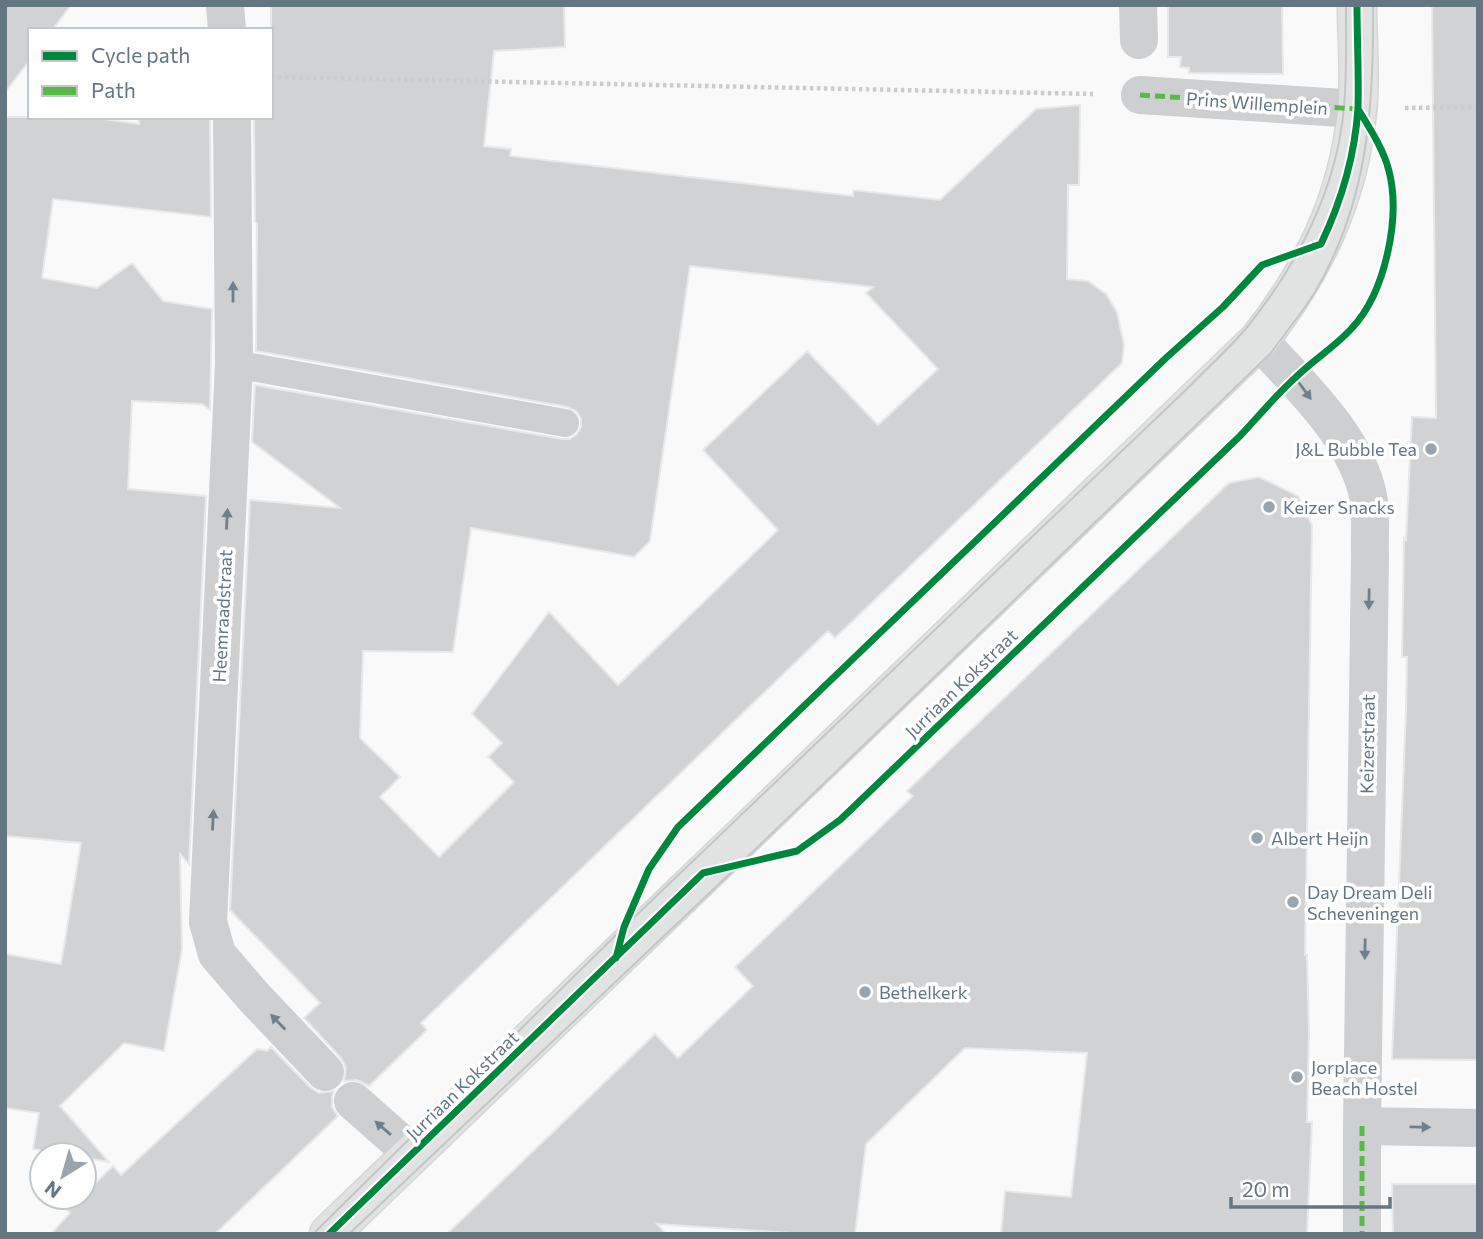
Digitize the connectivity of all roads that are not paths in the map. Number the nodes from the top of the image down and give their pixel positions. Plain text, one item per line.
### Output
1 (225, 5) edge
2 (1357, 5) edge
3 (227, 28) edge
4 (1140, 95) road end
5 (1358, 109) junction
6 (232, 119) edge
7 (1259, 340) junction
8 (234, 364) junction
9 (565, 423) dead end
10 (325, 1072) dead end
11 (353, 1101) dead end
12 (1362, 1126) junction
13 (1478, 1128) edge
14 (413, 1154) junction
15 (329, 1234) edge
16 (1362, 1234) edge

1 - 3 street
2 - 5 main road, Jurriaan Kokstraat
4 - 5 street, Prins Willemplein
5 - 7 main road, Jurriaan Kokstraat
8 -> 6 street, Heemraadstraat
7 -> 12 street, Keizerstraat
7 - 14 main road, Jurriaan Kokstraat
8 - 9 lane
10 -> 8 street, Heemraadstraat
14 -> 11 street
12 -> 13 street
12 - 16 street, Keizerstraat
14 - 15 main road, Jurriaan Kokstraat

